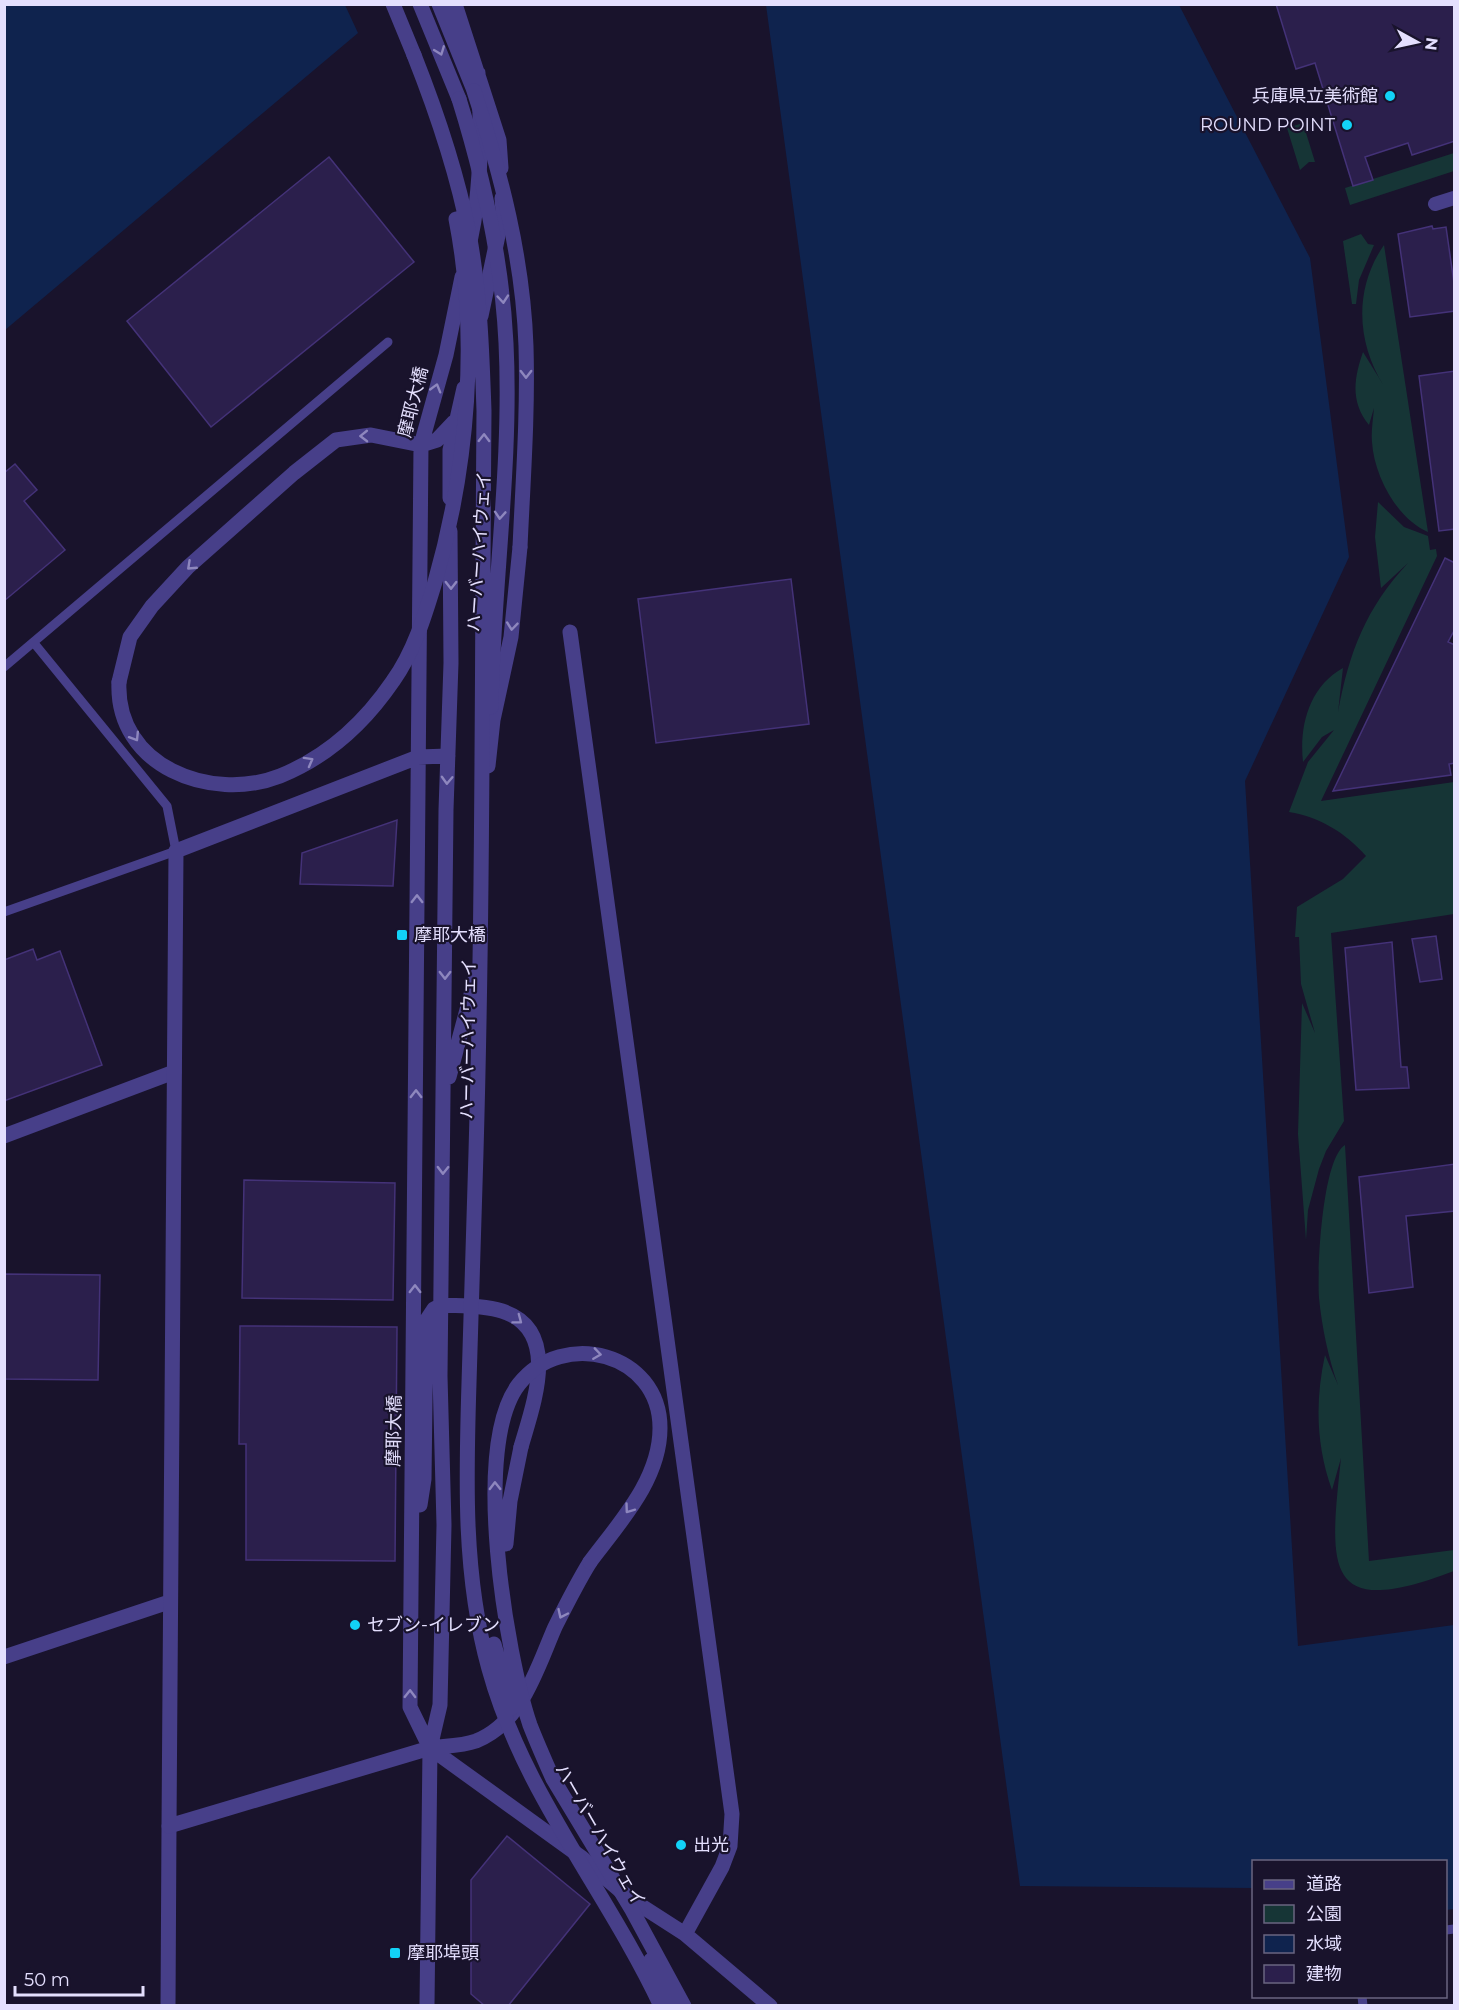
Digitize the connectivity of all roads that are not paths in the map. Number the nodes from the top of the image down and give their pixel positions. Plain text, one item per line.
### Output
1 (393, 4) edge
2 (420, 4) edge
3 (439, 4) edge
4 (454, 4) edge
5 (414, 55) junction
6 (478, 73) junction
7 (1455, 198) edge
8 (1435, 204) dead end
9 (388, 342) dead end
10 (454, 422) junction
11 (421, 445) junction
12 (570, 632) dead end
13 (34, 643) junction
14 (4, 667) edge
15 (448, 756) junction
16 (418, 757) junction
17 (176, 851) junction
18 (4, 912) edge
19 (174, 1072) junction
20 (444, 1096) junction
21 (4, 1136) edge
22 (442, 1305) junction
23 (412, 1549) junction
24 (169, 1602) junction
25 (4, 1657) edge
26 (430, 1748) junction
27 (169, 1826) junction
28 (685, 1934) junction
29 (168, 2006) edge
30 (427, 2006) edge
31 (661, 2006) edge
32 (673, 2006) edge
33 (684, 2006) edge
34 (692, 2006) edge
35 (770, 2006) edge

1 - 5 street, ハーバーハイウェイ
2 -> 32 street, ハーバーハイウェイ, bridge
3 -> 20 street, bridge
4 - 6 street, 摩耶大橋
11 -> 5 street, bridge
31 -> 5 street, ハーバーハイウェイ, bridge
6 - 10 street, 摩耶大橋
11 -> 6 street, 摩耶大橋
7 - 8 street
9 - 13 lane
10 - 11 street
10 -> 15 street, 摩耶大橋
11 - 16 street, 摩耶大橋
12 - 28 street
13 - 14 lane
13 - 17 lane
15 - 16 street
15 -> 20 street, 摩耶大橋
16 - 17 street
23 -> 16 street, 摩耶大橋
17 - 18 lane
17 - 19 street
19 - 21 street
19 - 24 street
20 -> 22 street, 摩耶大橋
22 - 23 street
22 - 26 street, 摩耶大橋
22 -> 34 street, bridge
26 -> 23 street, 摩耶大橋
24 - 25 street
24 - 27 street
26 - 27 street
26 - 28 street
26 - 30 street, 摩耶大橋
33 -> 26 street, bridge
27 - 29 street
28 - 35 street

